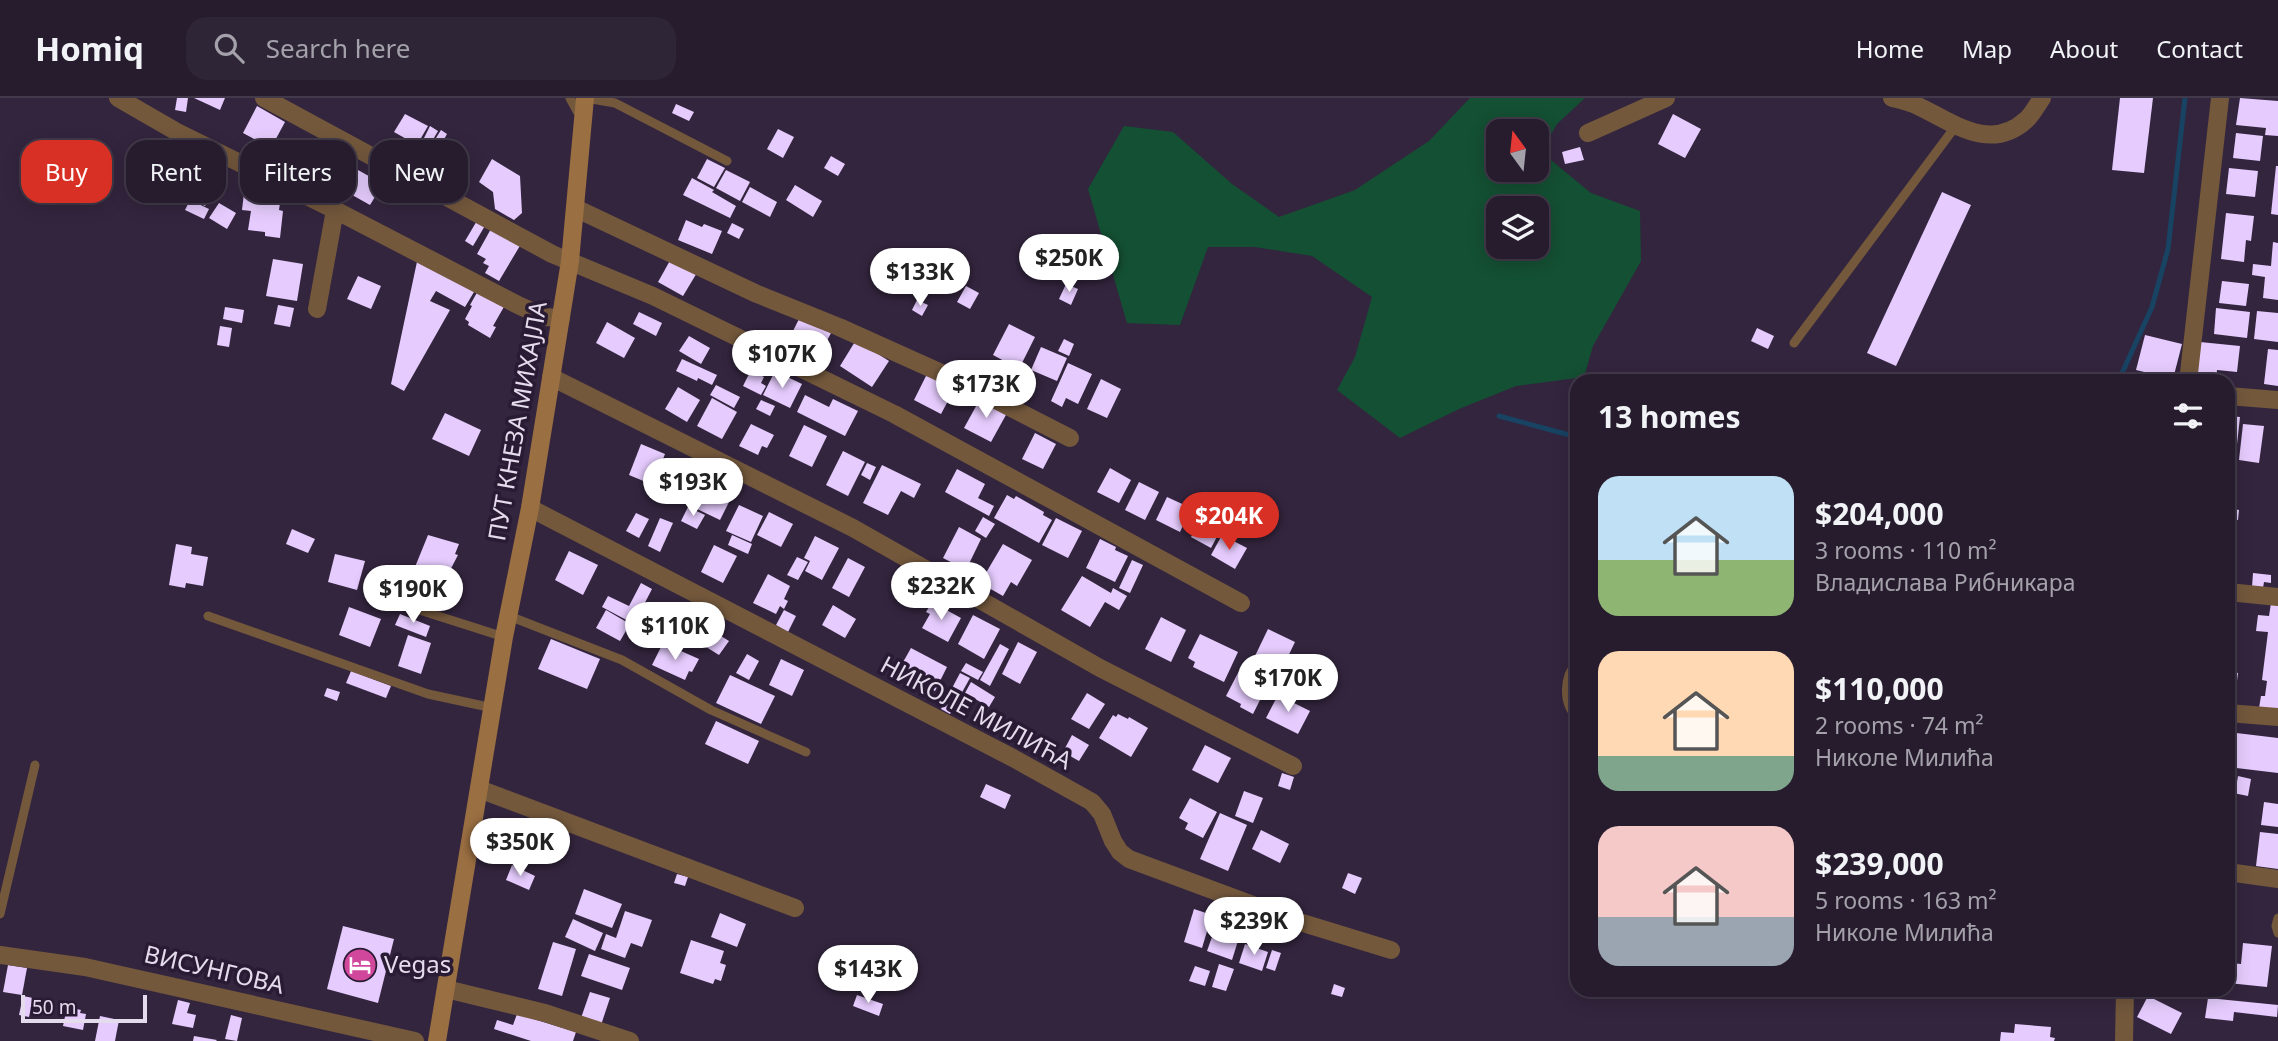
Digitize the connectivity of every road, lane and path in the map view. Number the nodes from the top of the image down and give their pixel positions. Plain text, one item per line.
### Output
1 (118, 98) edge
2 (264, 98) edge
3 (570, 98) edge
4 (1666, 98) edge
5 (1892, 98) edge
6 (2042, 98) edge
7 (2220, 98) edge
8 (585, 103) edge
9 (1955, 127) junction
10 (1588, 133) dead end
11 (727, 161) dead end
12 (575, 208) junction
13 (335, 210) junction
14 (570, 261) junction
15 (317, 309) dead end
16 (561, 318) junction
17 (1794, 343) dead end
18 (2189, 374) edge
19 (551, 377) junction
20 (2235, 397) edge
21 (2278, 400) edge
22 (1070, 438) dead end
23 (530, 508) junction
24 (2235, 593) edge
25 (2278, 597) edge
26 (385, 598) dead end
27 (1241, 603) dead end
28 (509, 616) junction
29 (208, 617) dead end
30 (505, 637) junction
31 (1570, 673) edge
32 (493, 708) junction
33 (1570, 708) edge
34 (2235, 714) edge
35 (2278, 717) edge
36 (806, 752) dead end
37 (35, 765) dead end
38 (1293, 766) dead end
39 (479, 789) junction
40 (2235, 873) edge
41 (2278, 879) edge
42 (795, 908) dead end
43 (0, 914) edge
44 (2278, 918) edge
45 (2278, 933) edge
46 (1391, 950) dead end
47 (0, 955) edge
48 (446, 989) junction
49 (2125, 997) edge
50 (415, 1041) edge
51 (437, 1041) edge
52 (630, 1041) edge
53 (2124, 1041) edge

1 - 13 street
2 - 14 street
3 - 8 lane
4 - 10 street
5 - 9 street
6 - 9 street
7 - 18 street
8 - 11 lane
8 - 12 main road, ПУТ КНЕЗА МИХАЈЛА
9 - 17 lane
12 - 14 main road, ПУТ КНЕЗА МИХАЈЛА
12 - 22 street
13 - 15 street
13 - 16 street
14 - 16 main road, ПУТ КНЕЗА МИХАЈЛА
14 - 27 street
16 - 19 main road, ПУТ КНЕЗА МИХАЈЛА
19 - 23 main road, ПУТ КНЕЗА МИХАЈЛА
19 - 38 street
20 - 21 street
23 - 28 main road, ПУТ КНЕЗА МИХАЈЛА
23 - 46 street, НИКОЛЕ МИЛИЋА
24 - 25 street
26 - 30 lane
28 - 30 main road, ПУТ КНЕЗА МИХАЈЛА
28 - 36 lane
29 - 32 lane
30 - 32 main road, ПУТ КНЕЗА МИХАЈЛА
31 - 33 lane
32 - 39 main road, ПУТ КНЕЗА МИХАЈЛА
34 - 35 street
37 - 43 lane
39 - 42 street
39 - 48 main road, ПУТ КНЕЗА МИХАЈЛА
40 - 41 street
44 - 45 lane
47 - 50 street, ВИСУНГОВА
48 - 51 main road, ПУТ КНЕЗА МИХАЈЛА
48 - 52 street
49 - 53 street

